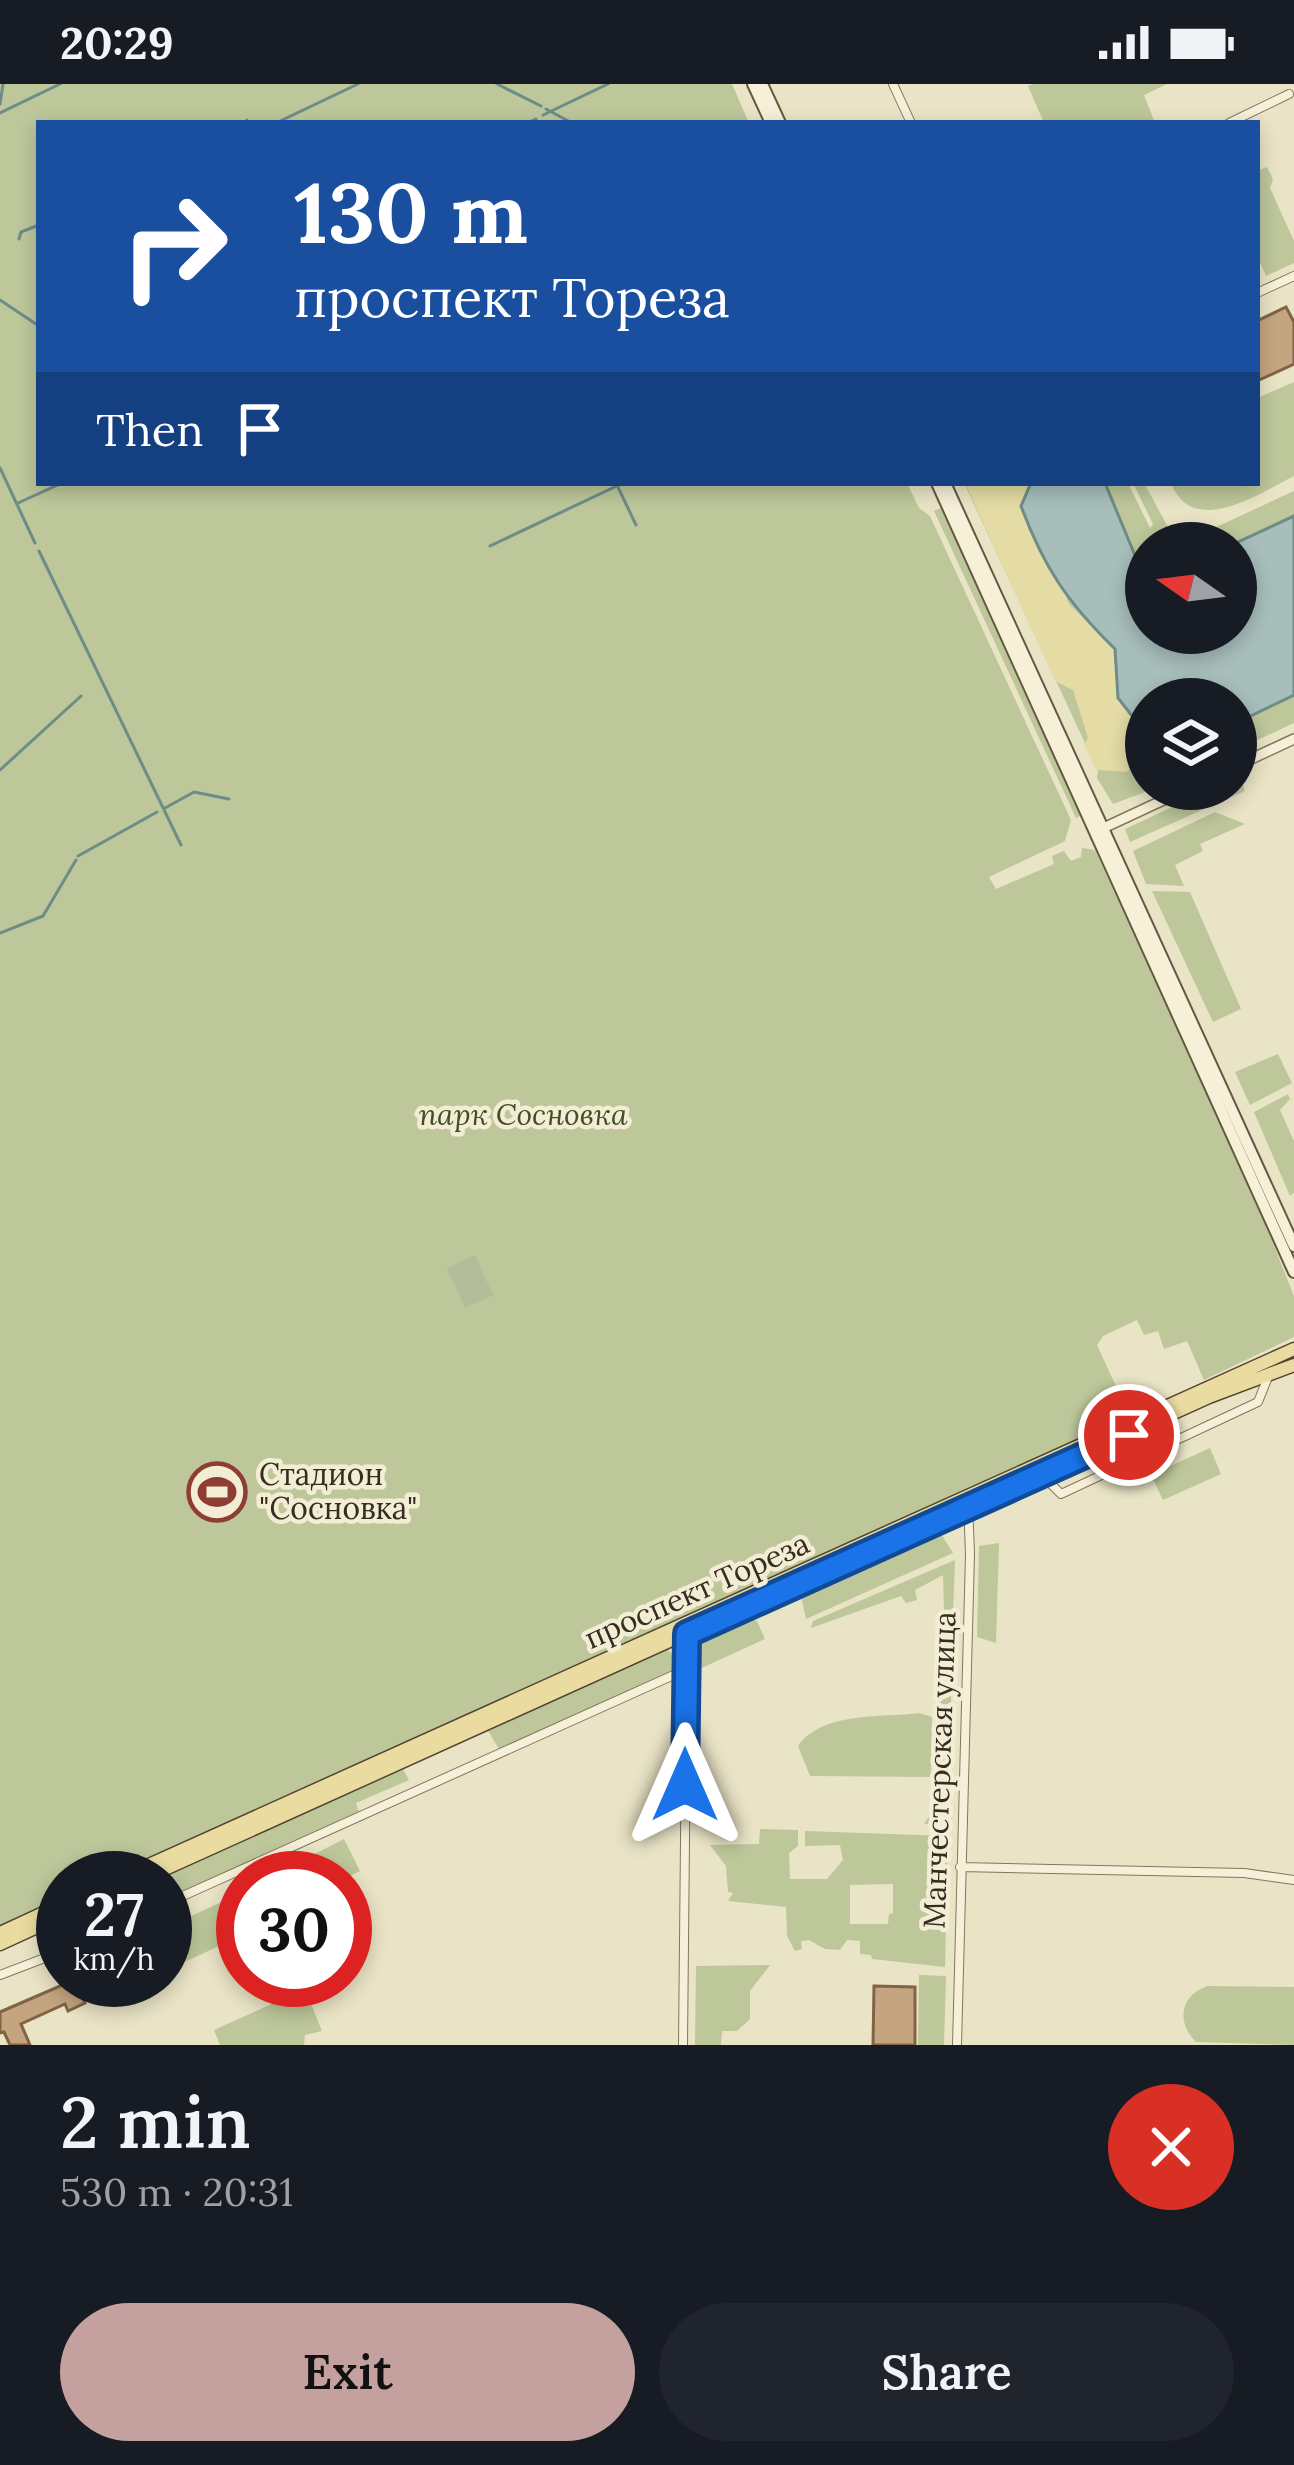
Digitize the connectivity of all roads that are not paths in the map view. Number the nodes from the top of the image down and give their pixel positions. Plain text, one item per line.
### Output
1 (758, 84) edge
2 (893, 84) edge
3 (1289, 94) dead end
4 (775, 120) edge
5 (910, 120) edge
6 (1235, 120) edge
7 (1294, 276) edge
8 (1260, 292) edge
9 (942, 486) edge
10 (1294, 739) edge
11 (1257, 756) edge
12 (1141, 810) edge
13 (1100, 829) junction
14 (1294, 1246) edge
15 (1294, 1273) edge
16 (1294, 1349) edge
17 (1294, 1366) edge
18 (1268, 1376) junction
19 (1041, 1474) junction
20 (968, 1502) junction
21 (687, 1634) junction
22 (687, 1669) junction
23 (181, 1851) edge
24 (192, 1857) edge
25 (960, 1867) junction
26 (1294, 1880) edge
27 (192, 1892) edge
28 (36, 1921) edge
29 (36, 1922) edge
30 (0, 1933) edge
31 (0, 1944) edge
32 (36, 1961) edge
33 (0, 1975) edge
34 (683, 2045) edge
35 (956, 2045) edge

1 - 4 main road
2 - 5 street
3 - 6 street
7 - 8 street
9 - 13 main road
10 - 11 street
12 - 13 street
13 - 14 main road
13 - 15 main road
16 - 20 main road, проспект Тореза
17 - 18 main road, проспект Тореза
18 - 19 main road, проспект Тореза
18 - 19 street
19 - 20 main road, проспект Тореза
20 - 21 main road, проспект Тореза
20 - 23 main road, проспект Тореза
20 - 25 street, Манчестерская улица
21 - 22 street
21 - 24 main road, проспект Тореза
22 - 27 street
22 - 34 street
25 - 26 street
25 - 35 street, Манчестерская улица
28 - 30 main road
29 - 31 main road
32 - 33 street

